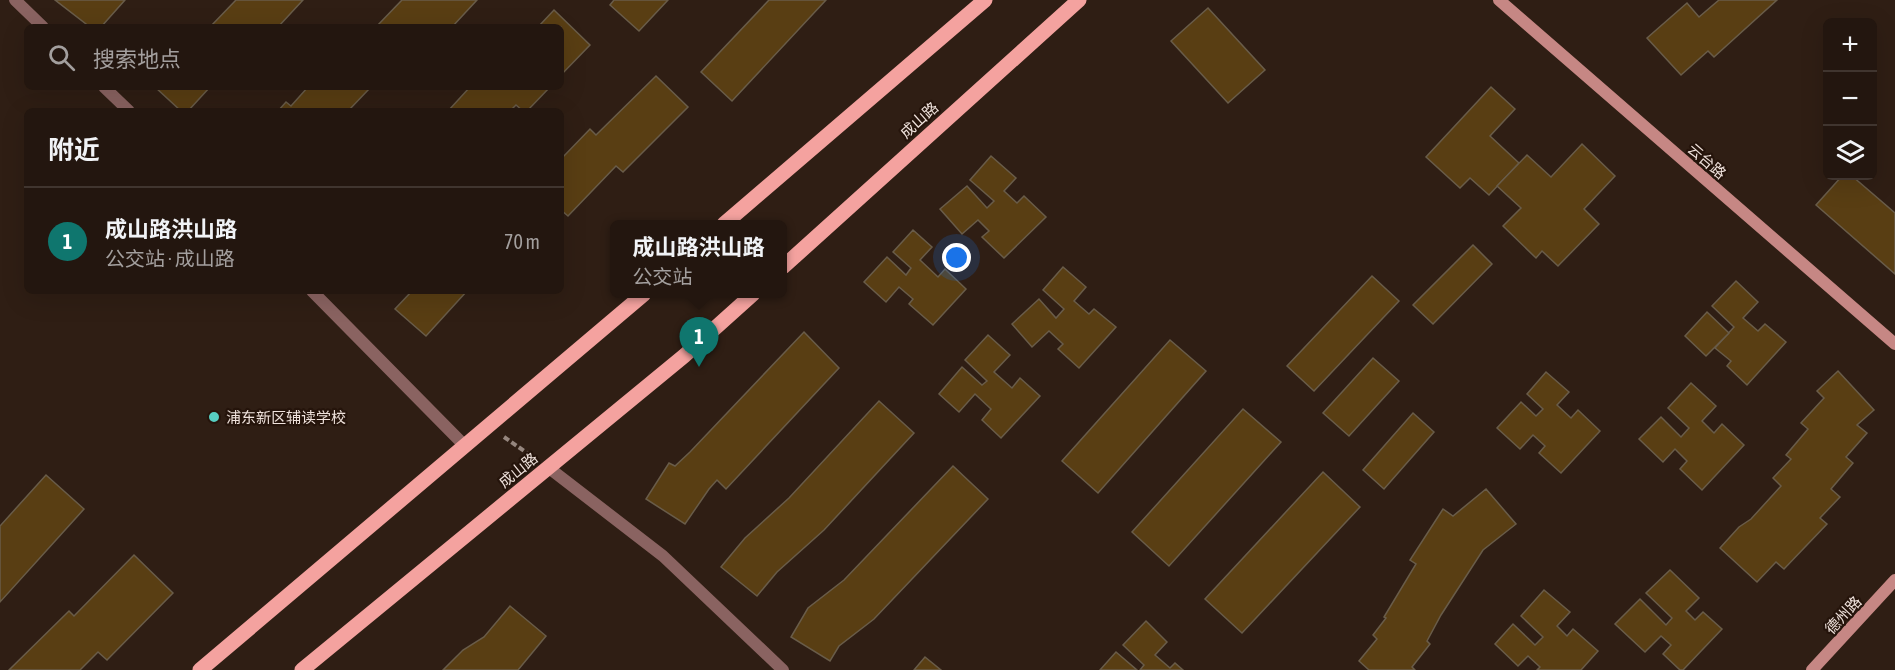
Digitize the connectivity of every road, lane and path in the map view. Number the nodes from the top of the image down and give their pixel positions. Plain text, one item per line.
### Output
1 (15, 0) edge
2 (985, 0) edge
3 (1079, 0) edge
4 (1499, 0) edge
5 (40, 24) edge
6 (107, 90) edge
7 (126, 108) edge
8 (730, 220) edge
9 (787, 263) edge
10 (315, 294) edge
11 (639, 298) edge
12 (749, 298) edge
13 (1895, 344) edge
14 (489, 427) junction
15 (465, 446) junction
16 (549, 468) junction
17 (1895, 580) edge
18 (200, 670) edge
19 (302, 670) edge
20 (783, 670) edge
21 (1812, 670) edge

1 - 5 lane
2 - 8 main road
3 - 9 main road, 成山路
4 - 13 street, 云台路
6 - 7 lane
10 - 15 lane
11 - 14 main road
12 - 16 main road, 成山路
14 - 15 main road
14 - 16 path
15 - 18 main road
16 - 19 main road, 成山路
16 - 20 lane
17 - 21 street, 德州路

